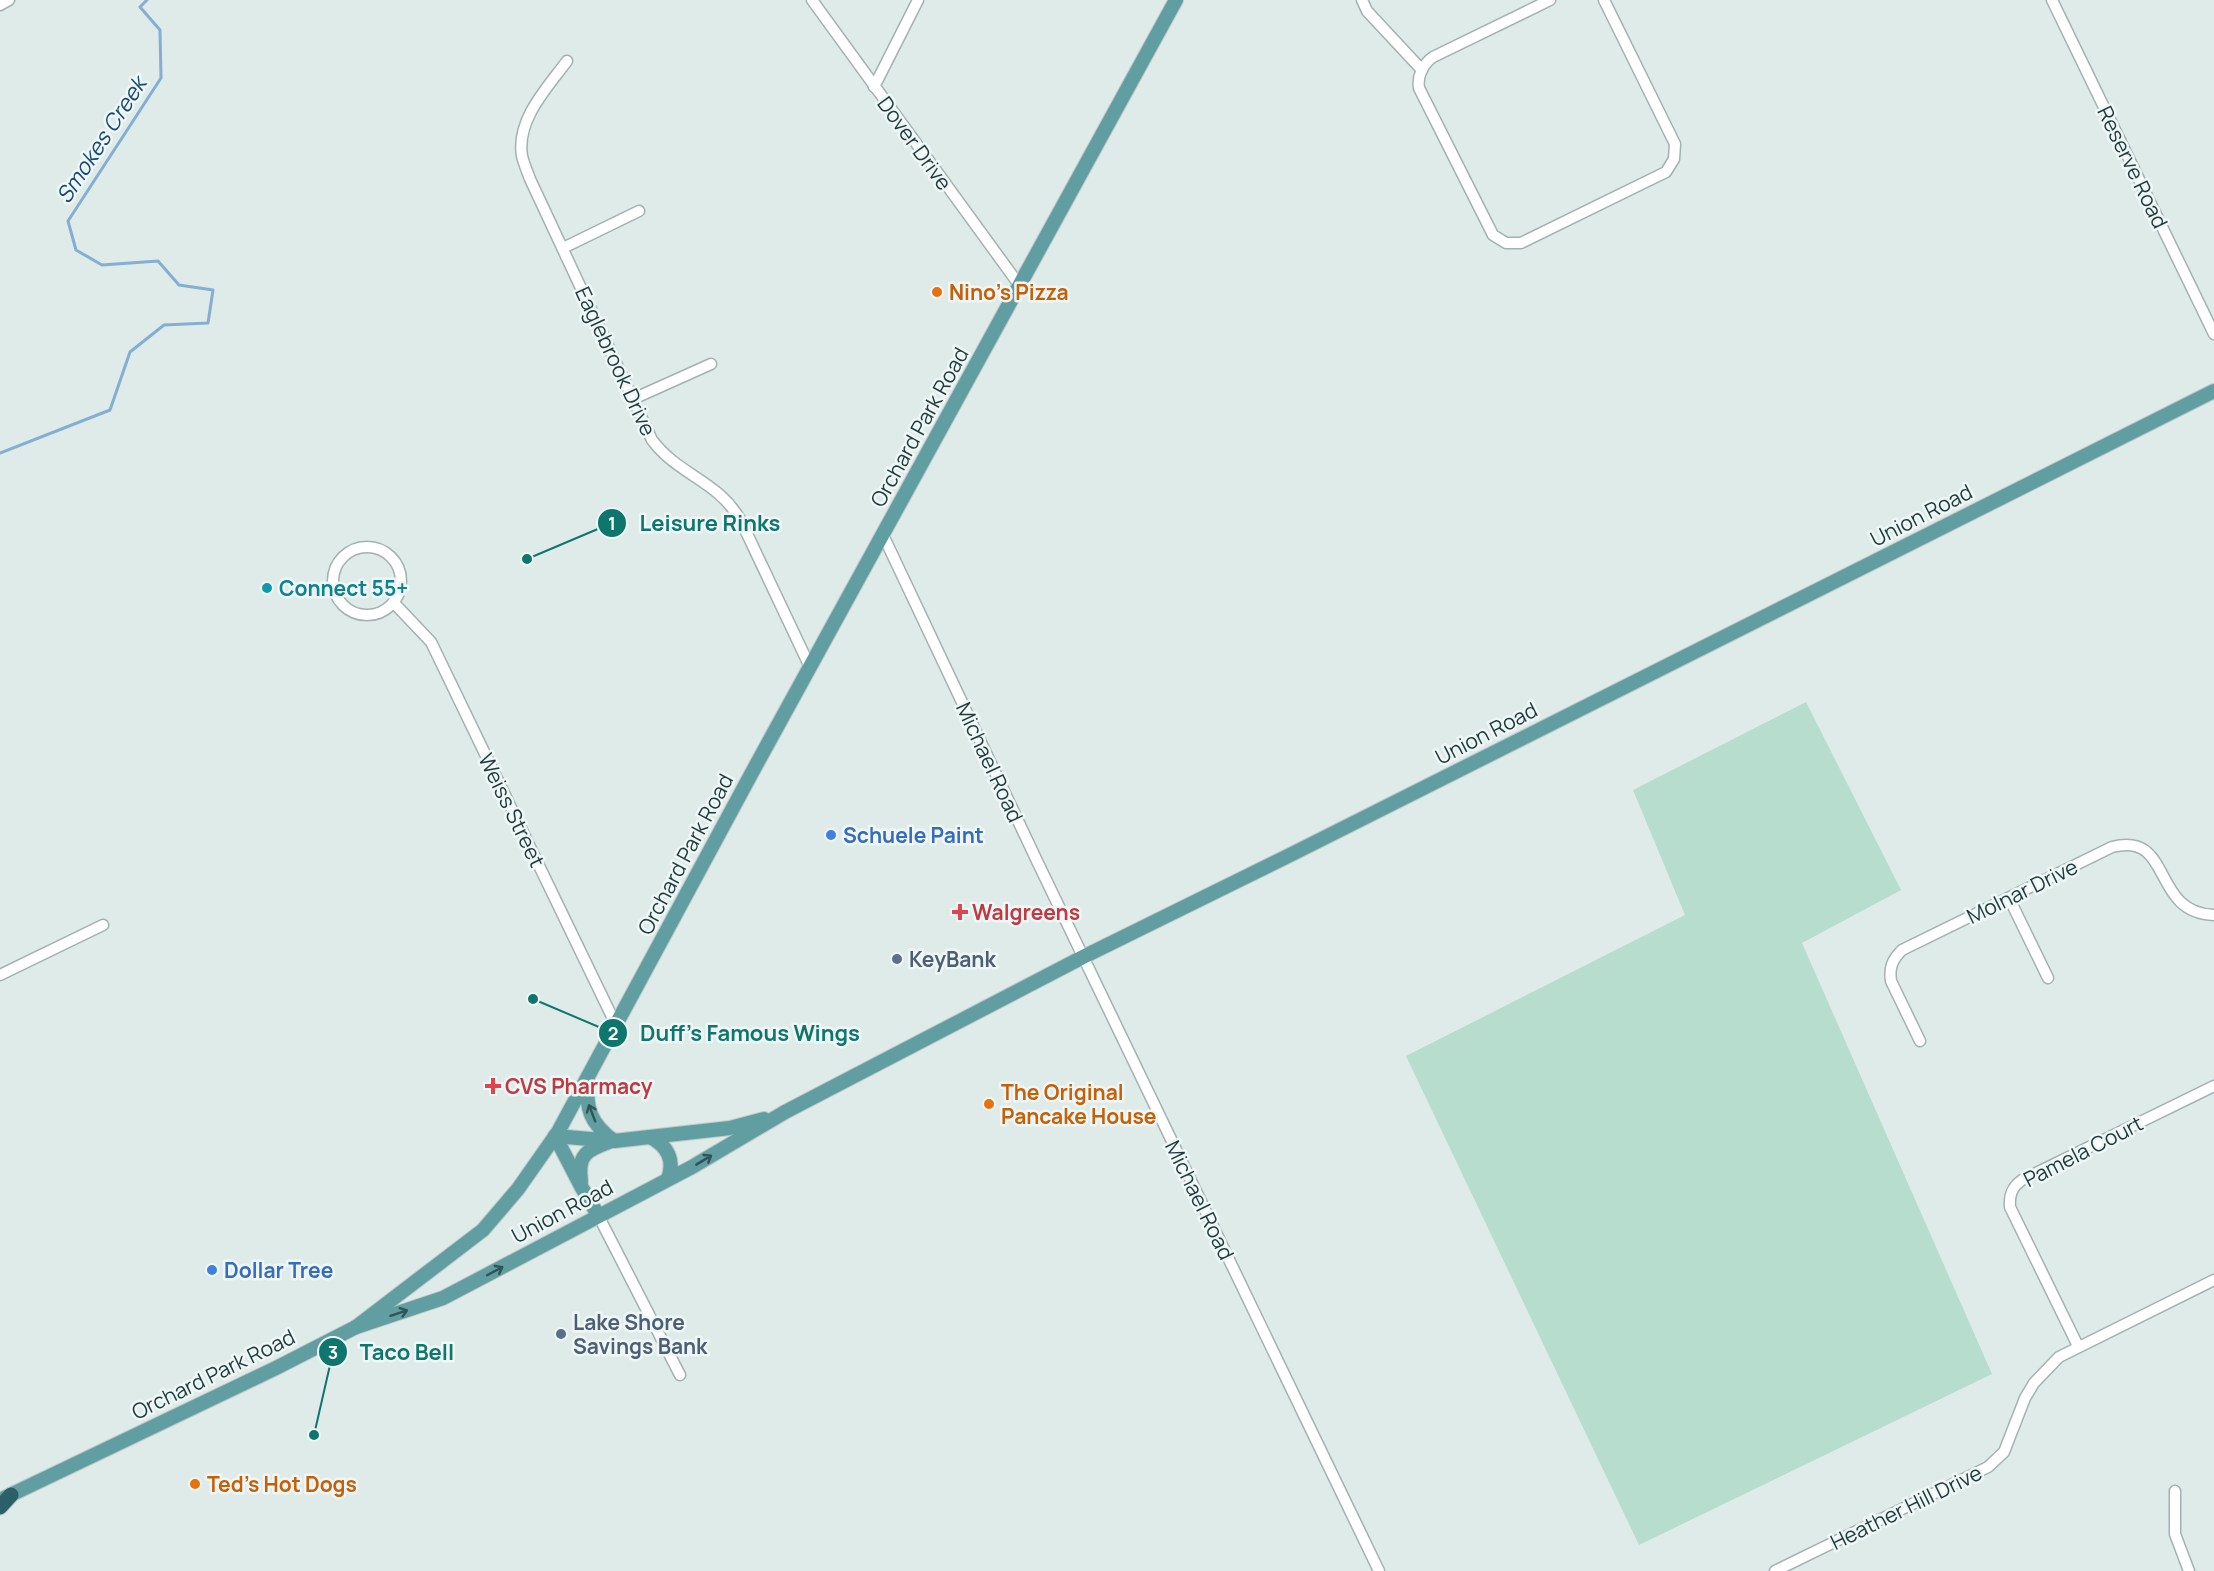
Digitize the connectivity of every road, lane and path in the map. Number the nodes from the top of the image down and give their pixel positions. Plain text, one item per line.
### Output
1 (9, 0) edge
2 (812, 0) edge
3 (918, 0) edge
4 (1176, 0) edge
5 (1362, 0) edge
6 (1550, 0) edge
7 (1604, 0) edge
8 (2052, 0) edge
9 (0, 5) edge
10 (567, 61) dead end
11 (1422, 70) junction
12 (874, 87) junction
13 (639, 212) dead end
14 (563, 248) junction
15 (1020, 286) junction
16 (2214, 334) edge
17 (711, 364) dead end
18 (2214, 391) edge
19 (633, 399) junction
20 (883, 536) junction
21 (394, 603) junction
22 (810, 667) junction
23 (2009, 898) junction
24 (2214, 915) edge
25 (103, 925) dead end
26 (1083, 957) junction
27 (0, 975) edge
28 (2048, 978) dead end
29 (616, 1025) junction
30 (1920, 1041) dead end
31 (588, 1077) junction
32 (2214, 1086) edge
33 (779, 1115) junction
34 (555, 1136) junction
35 (650, 1137) junction
36 (614, 1141) junction
37 (668, 1179) junction
38 (582, 1188) junction
39 (598, 1215) junction
40 (2214, 1280) edge
41 (356, 1327) junction
42 (2078, 1346) junction
43 (680, 1375) dead end
44 (2175, 1491) dead end
45 (5, 1497) edge
46 (0, 1507) edge
47 (1379, 1571) edge
48 (1775, 1571) edge
49 (2189, 1571) edge

1 - 9 street
2 - 12 street, Dover Drive
3 - 12 street
4 - 15 main road, Orchard Park Road
5 - 11 street
6 - 11 street
7 - 11 street
8 - 16 street, Reserve Road
10 - 14 street, Eaglebrook Drive
12 - 15 street, Dover Drive
13 - 14 street
14 - 19 street, Eaglebrook Drive
15 - 20 main road, Orchard Park Road
17 - 19 street
18 - 26 main road, Union Road
19 - 22 street, Eaglebrook Drive
20 - 22 main road, Orchard Park Road
20 - 26 street, Michael Road
21 - 21 street
21 - 29 street, Weiss Street
22 - 29 main road, Orchard Park Road
23 - 24 street, Molnar Drive
23 - 28 street
23 - 30 street, Molnar Drive
25 - 27 street
26 - 33 main road, Union Road
26 - 47 street, Michael Road
29 - 31 main road, Orchard Park Road
31 - 34 main road, Orchard Park Road
36 -> 31 main road
32 - 42 street, Pamela Court
33 - 35 main road, Union Road
37 -> 33 main road, Union Road
34 - 36 main road, Union Road
34 - 38 main road
34 - 41 main road, Orchard Park Road
35 - 36 main road, Union Road
35 - 37 main road
36 - 38 main road
37 - 39 main road, Union Road
38 - 39 main road
41 -> 39 main road, Union Road
39 - 43 street
40 - 42 street, Heather Hill Drive
41 - 45 main road, Orchard Park Road
42 - 48 street, Heather Hill Drive
44 - 49 street
45 - 46 highway

